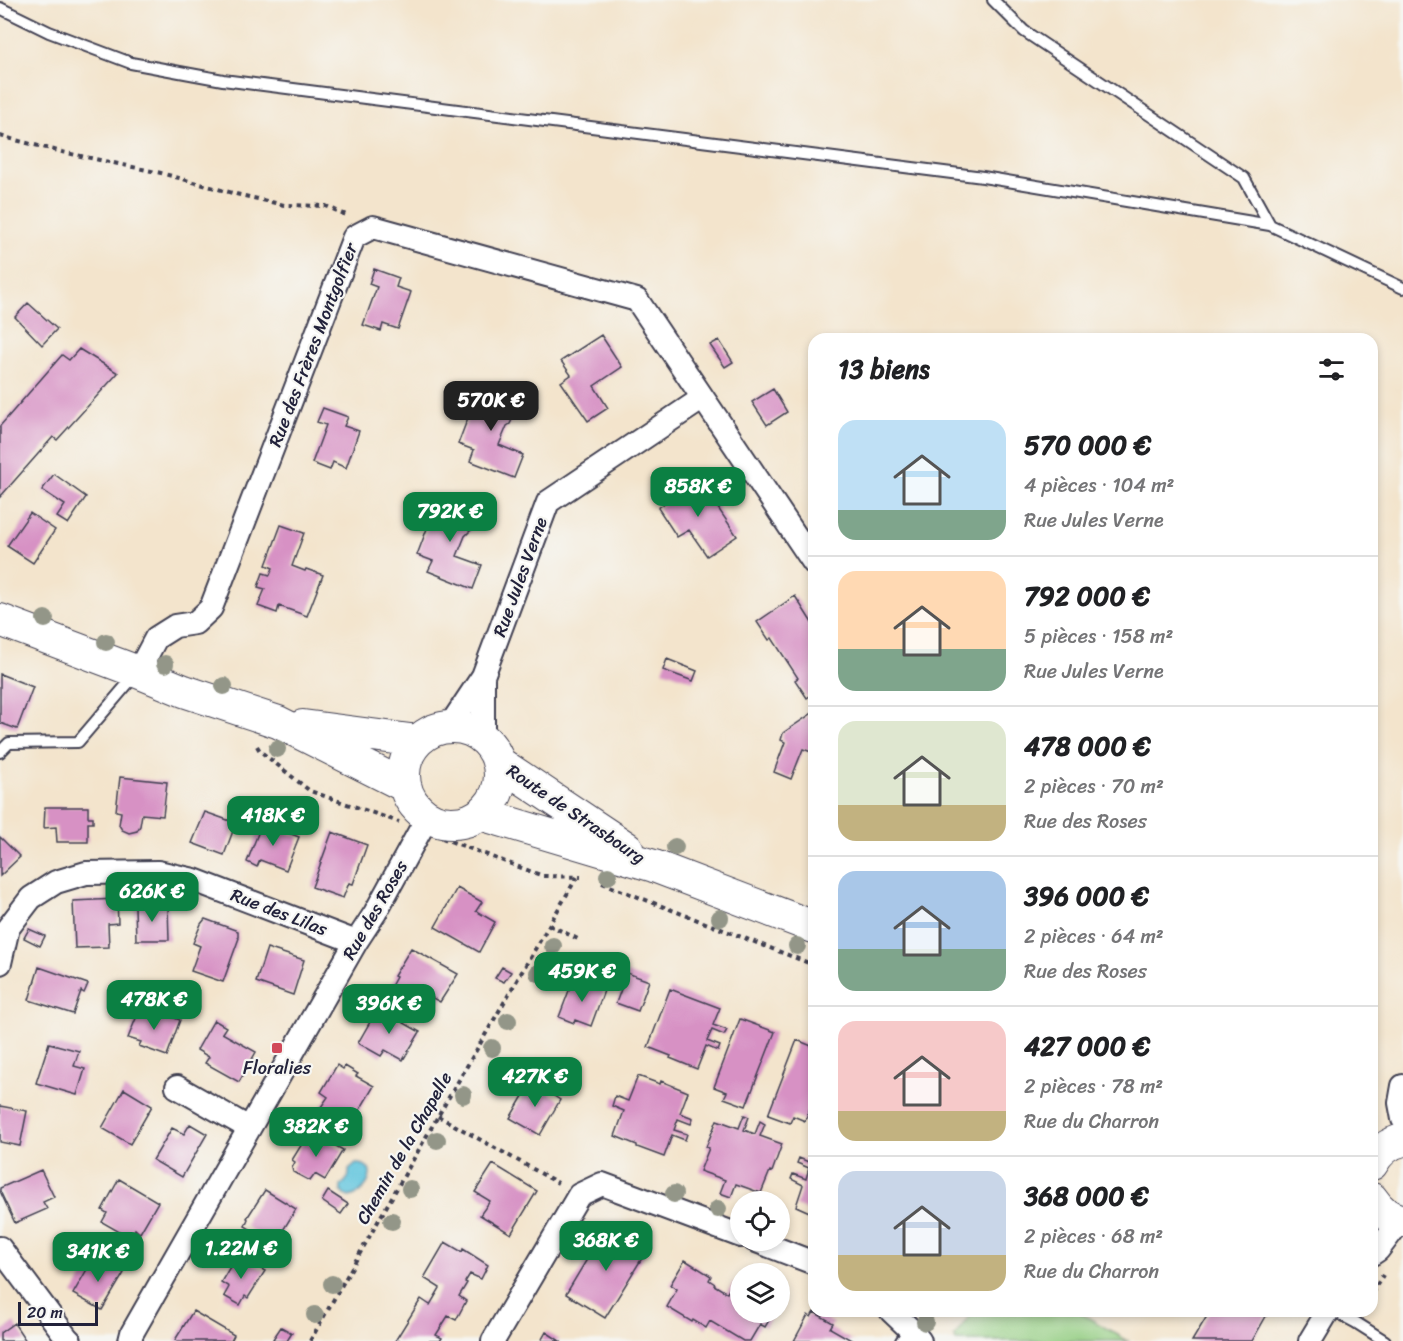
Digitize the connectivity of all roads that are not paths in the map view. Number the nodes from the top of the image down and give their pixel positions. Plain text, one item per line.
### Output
1 (993, 0) edge
2 (0, 8) edge
3 (1270, 225) junction
4 (1403, 288) edge
5 (703, 398) junction
6 (808, 554) edge
7 (0, 620) edge
8 (138, 672) junction
9 (483, 676) junction
10 (278, 722) junction
11 (449, 727) junction
12 (418, 741) junction
13 (491, 750) junction
14 (0, 752) edge
15 (405, 786) junction
16 (480, 814) junction
17 (428, 816) junction
18 (654, 866) junction
19 (808, 925) edge
20 (356, 942) junction
21 (0, 963) edge
22 (1403, 1086) edge
23 (177, 1087) dead end
24 (249, 1128) junction
25 (1389, 1140) edge
26 (1378, 1208) edge
27 (1402, 1221) edge
28 (730, 1232) edge
29 (0, 1248) edge
30 (1378, 1250) edge
31 (783, 1251) edge
32 (808, 1261) edge
33 (895, 1317) edge
34 (1324, 1317) edge
35 (1345, 1317) edge
36 (910, 1337) edge
37 (70, 1341) edge
38 (130, 1341) edge
39 (493, 1341) edge
40 (1310, 1341) edge
41 (1385, 1341) edge

1 - 3 lane
2 - 3 lane
3 - 4 lane
5 - 6 street
5 - 8 street, Rue des Frères Montgolfier
5 - 9 street, Rue Jules Verne
7 - 8 main road
8 - 10 main road
8 - 14 lane
9 - 11 street, Rue Jules Verne
9 - 13 street, Rue Jules Verne
10 - 12 main road
10 - 15 main road
11 - 12 main road
11 - 13 main road
12 - 15 main road
13 - 16 main road
13 - 18 main road, Route de Strasbourg
15 - 17 main road
16 - 17 main road
16 - 18 main road, Route de Strasbourg
17 - 20 street, Rue des Roses
18 - 19 main road
20 - 21 street, Rue des Lilas
20 - 24 street, Rue des Roses
22 - 25 street
23 - 24 street
24 - 38 street, Rue des Roses
26 - 27 main road
27 - 30 street
28 - 39 street
29 - 37 street
31 - 32 street
33 - 36 street
34 - 40 street
35 - 41 lane

